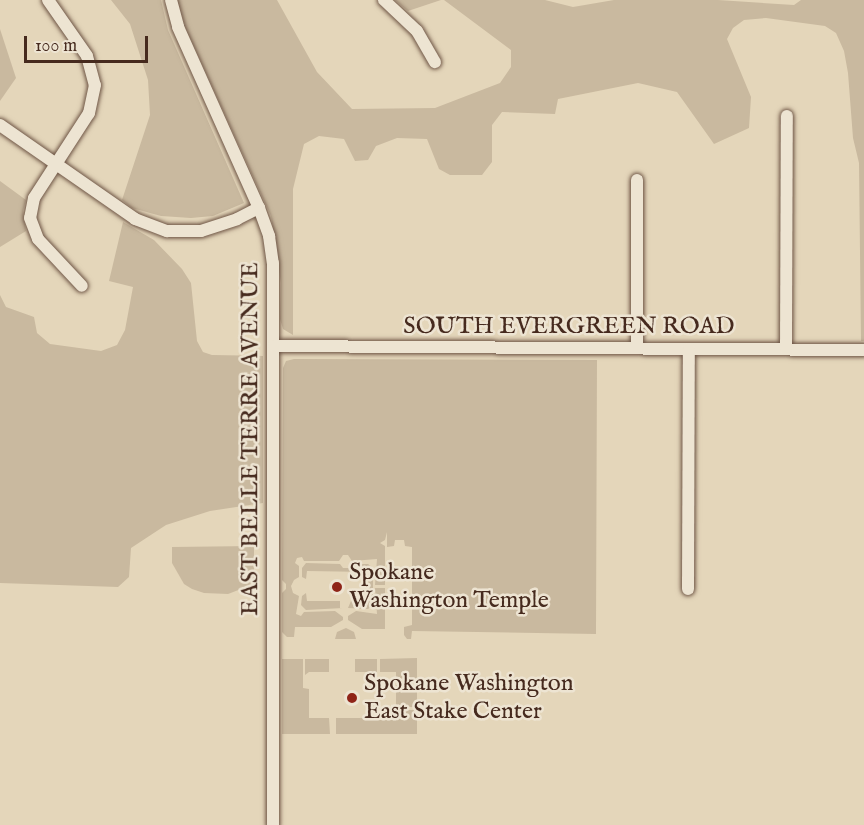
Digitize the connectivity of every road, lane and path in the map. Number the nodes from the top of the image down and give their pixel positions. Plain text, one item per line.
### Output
1 (48, 0) edge
2 (171, 0) edge
3 (384, 0) edge
4 (435, 62) dead end
5 (787, 116) dead end
6 (0, 125) edge
7 (56, 164) junction
8 (637, 180) dead end
9 (259, 208) junction
10 (82, 286) dead end
11 (274, 346) junction
12 (636, 348) junction
13 (689, 349) junction
14 (786, 349) junction
15 (864, 350) edge
16 (688, 589) dead end
17 (273, 825) edge

1 - 7 street
2 - 9 street, EAST BELLE TERRE AVENUE
3 - 4 street
5 - 14 street
6 - 7 street
7 - 9 street
7 - 10 street
8 - 12 street
9 - 11 street, EAST BELLE TERRE AVENUE
11 - 12 street, SOUTH EVERGREEN ROAD
11 - 17 street, EAST BELLE TERRE AVENUE
12 - 13 street, SOUTH EVERGREEN ROAD
13 - 14 street, SOUTH EVERGREEN ROAD
13 - 16 street
14 - 15 street, SOUTH EVERGREEN ROAD

